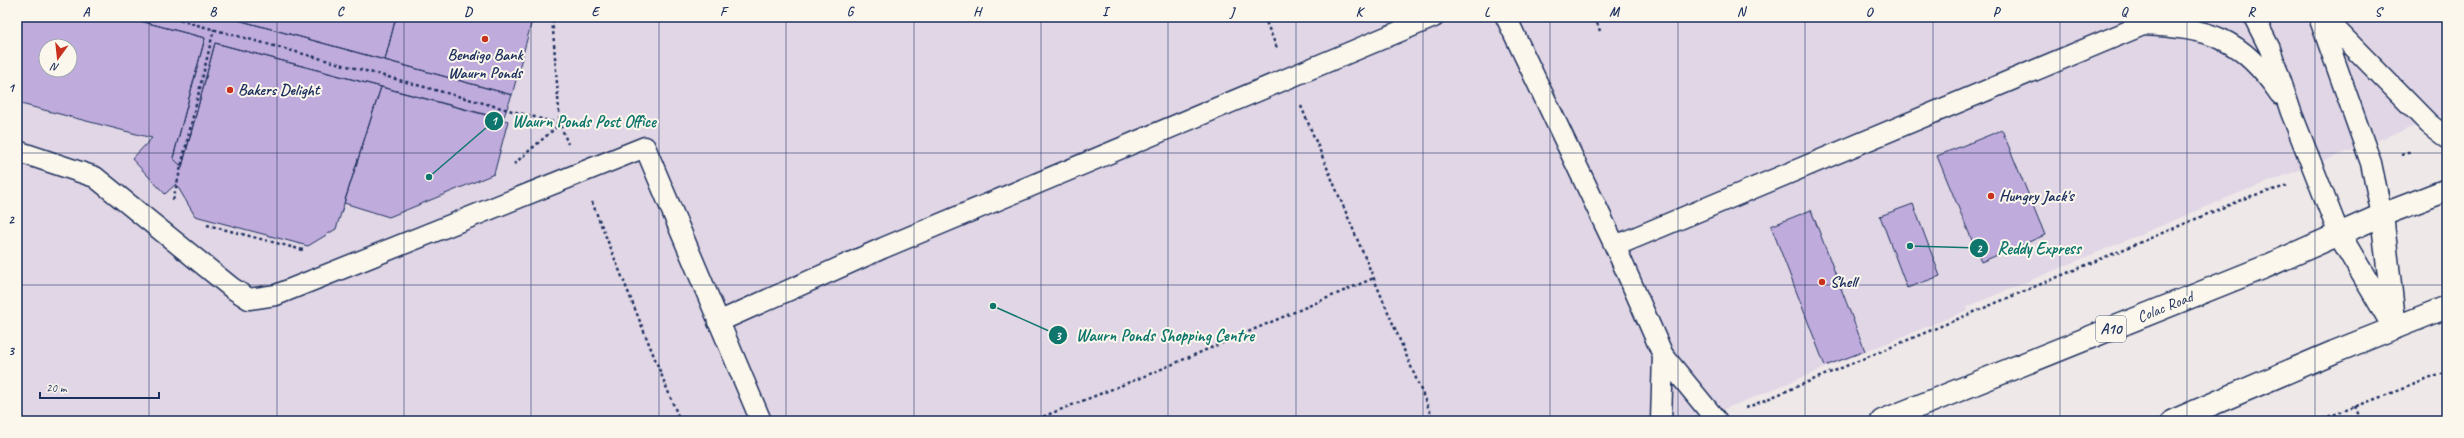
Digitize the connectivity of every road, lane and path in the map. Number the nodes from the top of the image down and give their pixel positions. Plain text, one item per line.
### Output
1 (168, 17) edge
2 (552, 17) edge
3 (1264, 17) edge
4 (1434, 17) edge
5 (1506, 17) edge
6 (1595, 17) edge
7 (2254, 17) edge
8 (2319, 17) edge
9 (2324, 17) edge
10 (2148, 21) edge
11 (214, 29) junction
12 (1600, 31) dead end
13 (1289, 79) junction
14 (2291, 112) junction
15 (560, 124) junction
16 (2444, 137) edge
17 (17, 150) edge
18 (2370, 163) junction
19 (509, 168) dead end
20 (580, 173) junction
21 (2316, 178) junction
22 (2447, 190) edge
23 (167, 197) dead end
24 (172, 201) junction
25 (176, 207) dead end
26 (2382, 215) junction
27 (199, 223) dead end
28 (2339, 234) junction
29 (1615, 246) junction
30 (311, 252) dead end
31 (1374, 278) junction
32 (2447, 308) edge
33 (718, 322) junction
34 (2394, 328) junction
35 (1663, 355) junction
36 (2447, 372) edge
37 (2355, 406) junction
38 (1738, 411) dead end
39 (680, 421) edge
40 (761, 421) edge
41 (1032, 421) edge
42 (1434, 421) edge
43 (1661, 421) edge
44 (1717, 421) edge
45 (1882, 421) edge
46 (2173, 421) edge
47 (2317, 421) edge
48 (2361, 421) edge

1 - 11 path
2 - 15 path
3 - 13 path
4 - 13 lane
5 - 29 lane
6 - 12 path
7 - 14 lane
8 - 18 lane
9 - 16 lane
10 - 14 lane
10 - 29 lane
11 - 15 path
11 - 24 path
13 - 31 path
13 - 33 lane
14 - 21 lane
15 - 19 path
15 - 20 path
16 - 18 path
17 - 20 lane
18 - 26 lane
20 - 33 lane
20 - 39 path
21 - 28 lane
21 - 38 path
22 - 26 highway, Colac Road / A10
23 - 24 path
24 - 25 path
26 - 28 highway, Colac Road / A10
26 - 34 highway
27 - 30 path
28 - 34 highway
28 - 45 highway, Colac Road / A10
29 - 35 lane
31 - 41 path
31 - 42 path
32 - 34 highway
33 - 40 lane
34 - 46 highway
35 - 43 lane
35 - 44 lane
36 - 37 path
37 - 47 path
37 - 48 path

